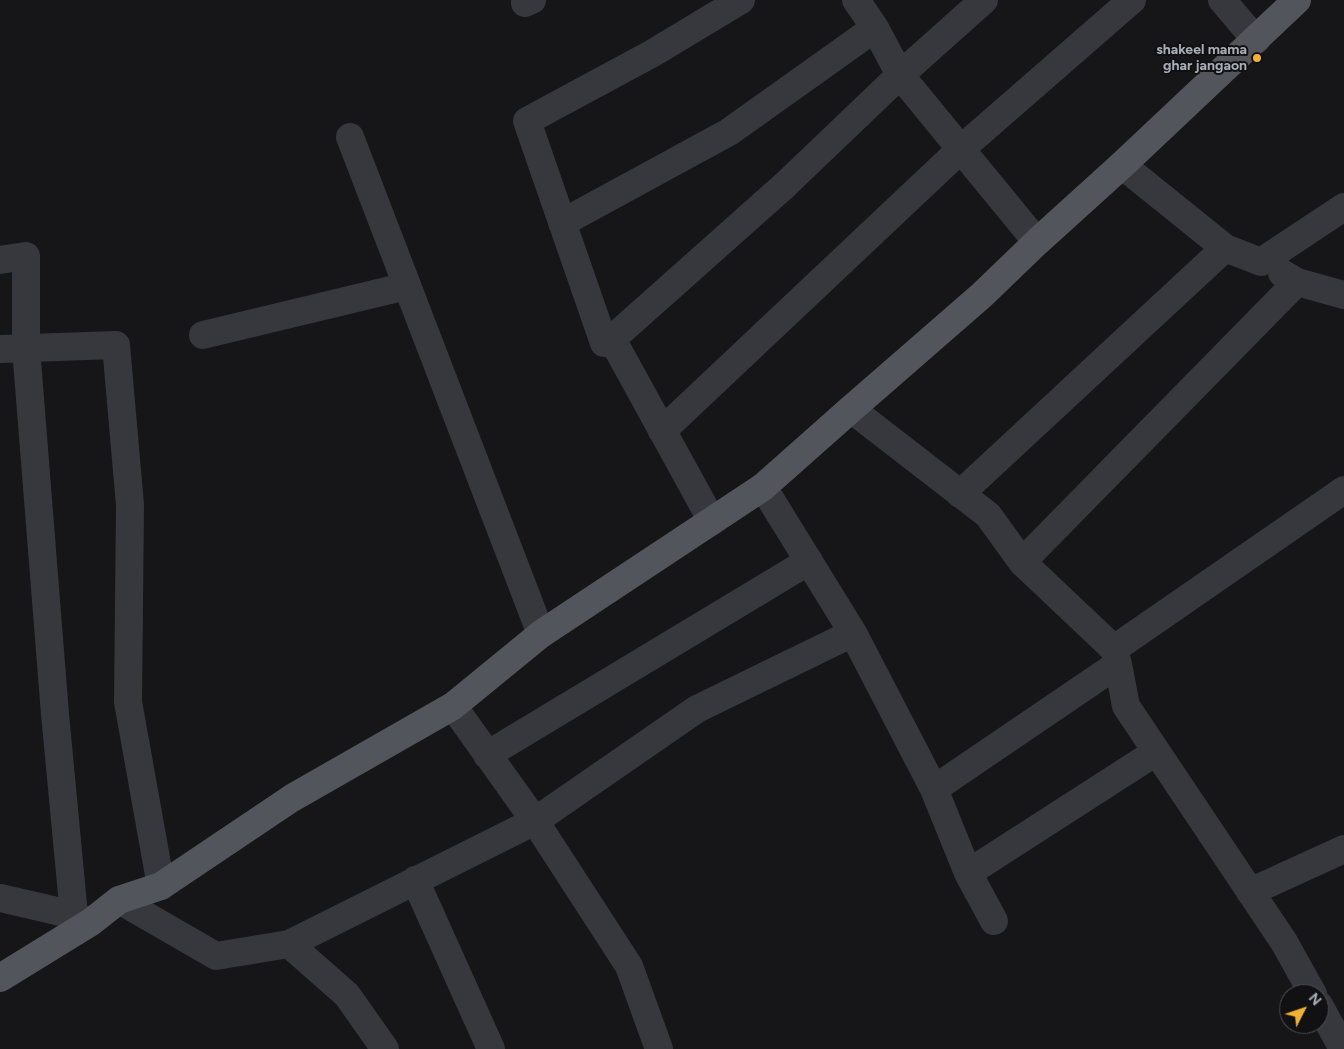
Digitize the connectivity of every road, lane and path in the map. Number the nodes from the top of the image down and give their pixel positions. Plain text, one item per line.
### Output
1 (741, 0) edge
2 (856, 0) edge
3 (984, 0) edge
4 (1132, 0) edge
5 (1222, 0) edge
6 (1297, 0) edge
7 (875, 28) junction
8 (1256, 40) junction
9 (900, 75) junction
10 (350, 137) dead end
11 (961, 149) junction
12 (1122, 165) junction
13 (1344, 207) edge
14 (562, 222) junction
15 (1037, 242) junction
16 (1225, 248) junction
17 (0, 260) edge
18 (1261, 262) junction
19 (1297, 282) junction
20 (407, 286) junction
21 (1344, 295) edge
22 (202, 335) dead end
23 (612, 339) junction
24 (13, 348) edge
25 (851, 409) junction
26 (662, 431) junction
27 (763, 487) junction
28 (1344, 490) edge
29 (960, 494) junction
30 (712, 521) junction
31 (809, 561) junction
32 (1022, 562) junction
33 (853, 633) junction
34 (541, 634) junction
35 (1116, 657) junction
36 (453, 706) junction
37 (1156, 752) junction
38 (487, 755) junction
39 (934, 788) junction
40 (535, 821) junction
41 (1344, 849) edge
42 (968, 873) junction
43 (415, 880) junction
44 (160, 886) junction
45 (1250, 892) junction
46 (0, 898) edge
47 (119, 900) junction
48 (82, 918) junction
49 (994, 921) dead end
50 (289, 944) junction
51 (0, 978) edge
52 (1307, 984) edge
53 (1329, 1023) edge
54 (385, 1049) edge
55 (491, 1049) edge
56 (659, 1049) edge
57 (1343, 1049) edge

1 - 14 street
2 - 7 street
3 - 9 street
4 - 11 street
5 - 8 street
6 - 8 main road
7 - 9 street
7 - 14 street
8 - 12 main road
9 - 11 street
9 - 23 street
10 - 20 street
11 - 15 street
11 - 26 street
12 - 15 main road
12 - 16 street
13 - 18 street
14 - 23 street
15 - 25 main road
16 - 18 street
16 - 29 street
17 - 24 street
18 - 19 street
19 - 21 street
19 - 32 street
20 - 22 street
20 - 34 street
23 - 26 street
24 - 44 street
24 - 48 street
25 - 27 main road
25 - 29 street
26 - 30 street
27 - 30 main road
27 - 31 street
28 - 35 street
29 - 32 street
30 - 34 main road
31 - 33 street
31 - 38 street
32 - 35 street
33 - 39 street
33 - 40 street
34 - 36 main road
35 - 37 street
35 - 39 street
36 - 38 street
36 - 44 main road
37 - 42 street
37 - 45 street
38 - 40 street
39 - 42 street
40 - 43 street
40 - 56 street
41 - 45 street
42 - 49 street
43 - 50 street
43 - 55 street
44 - 47 main road
45 - 52 street
46 - 48 street
47 - 48 main road
47 - 50 street
48 - 51 main road
50 - 54 street
53 - 57 street

